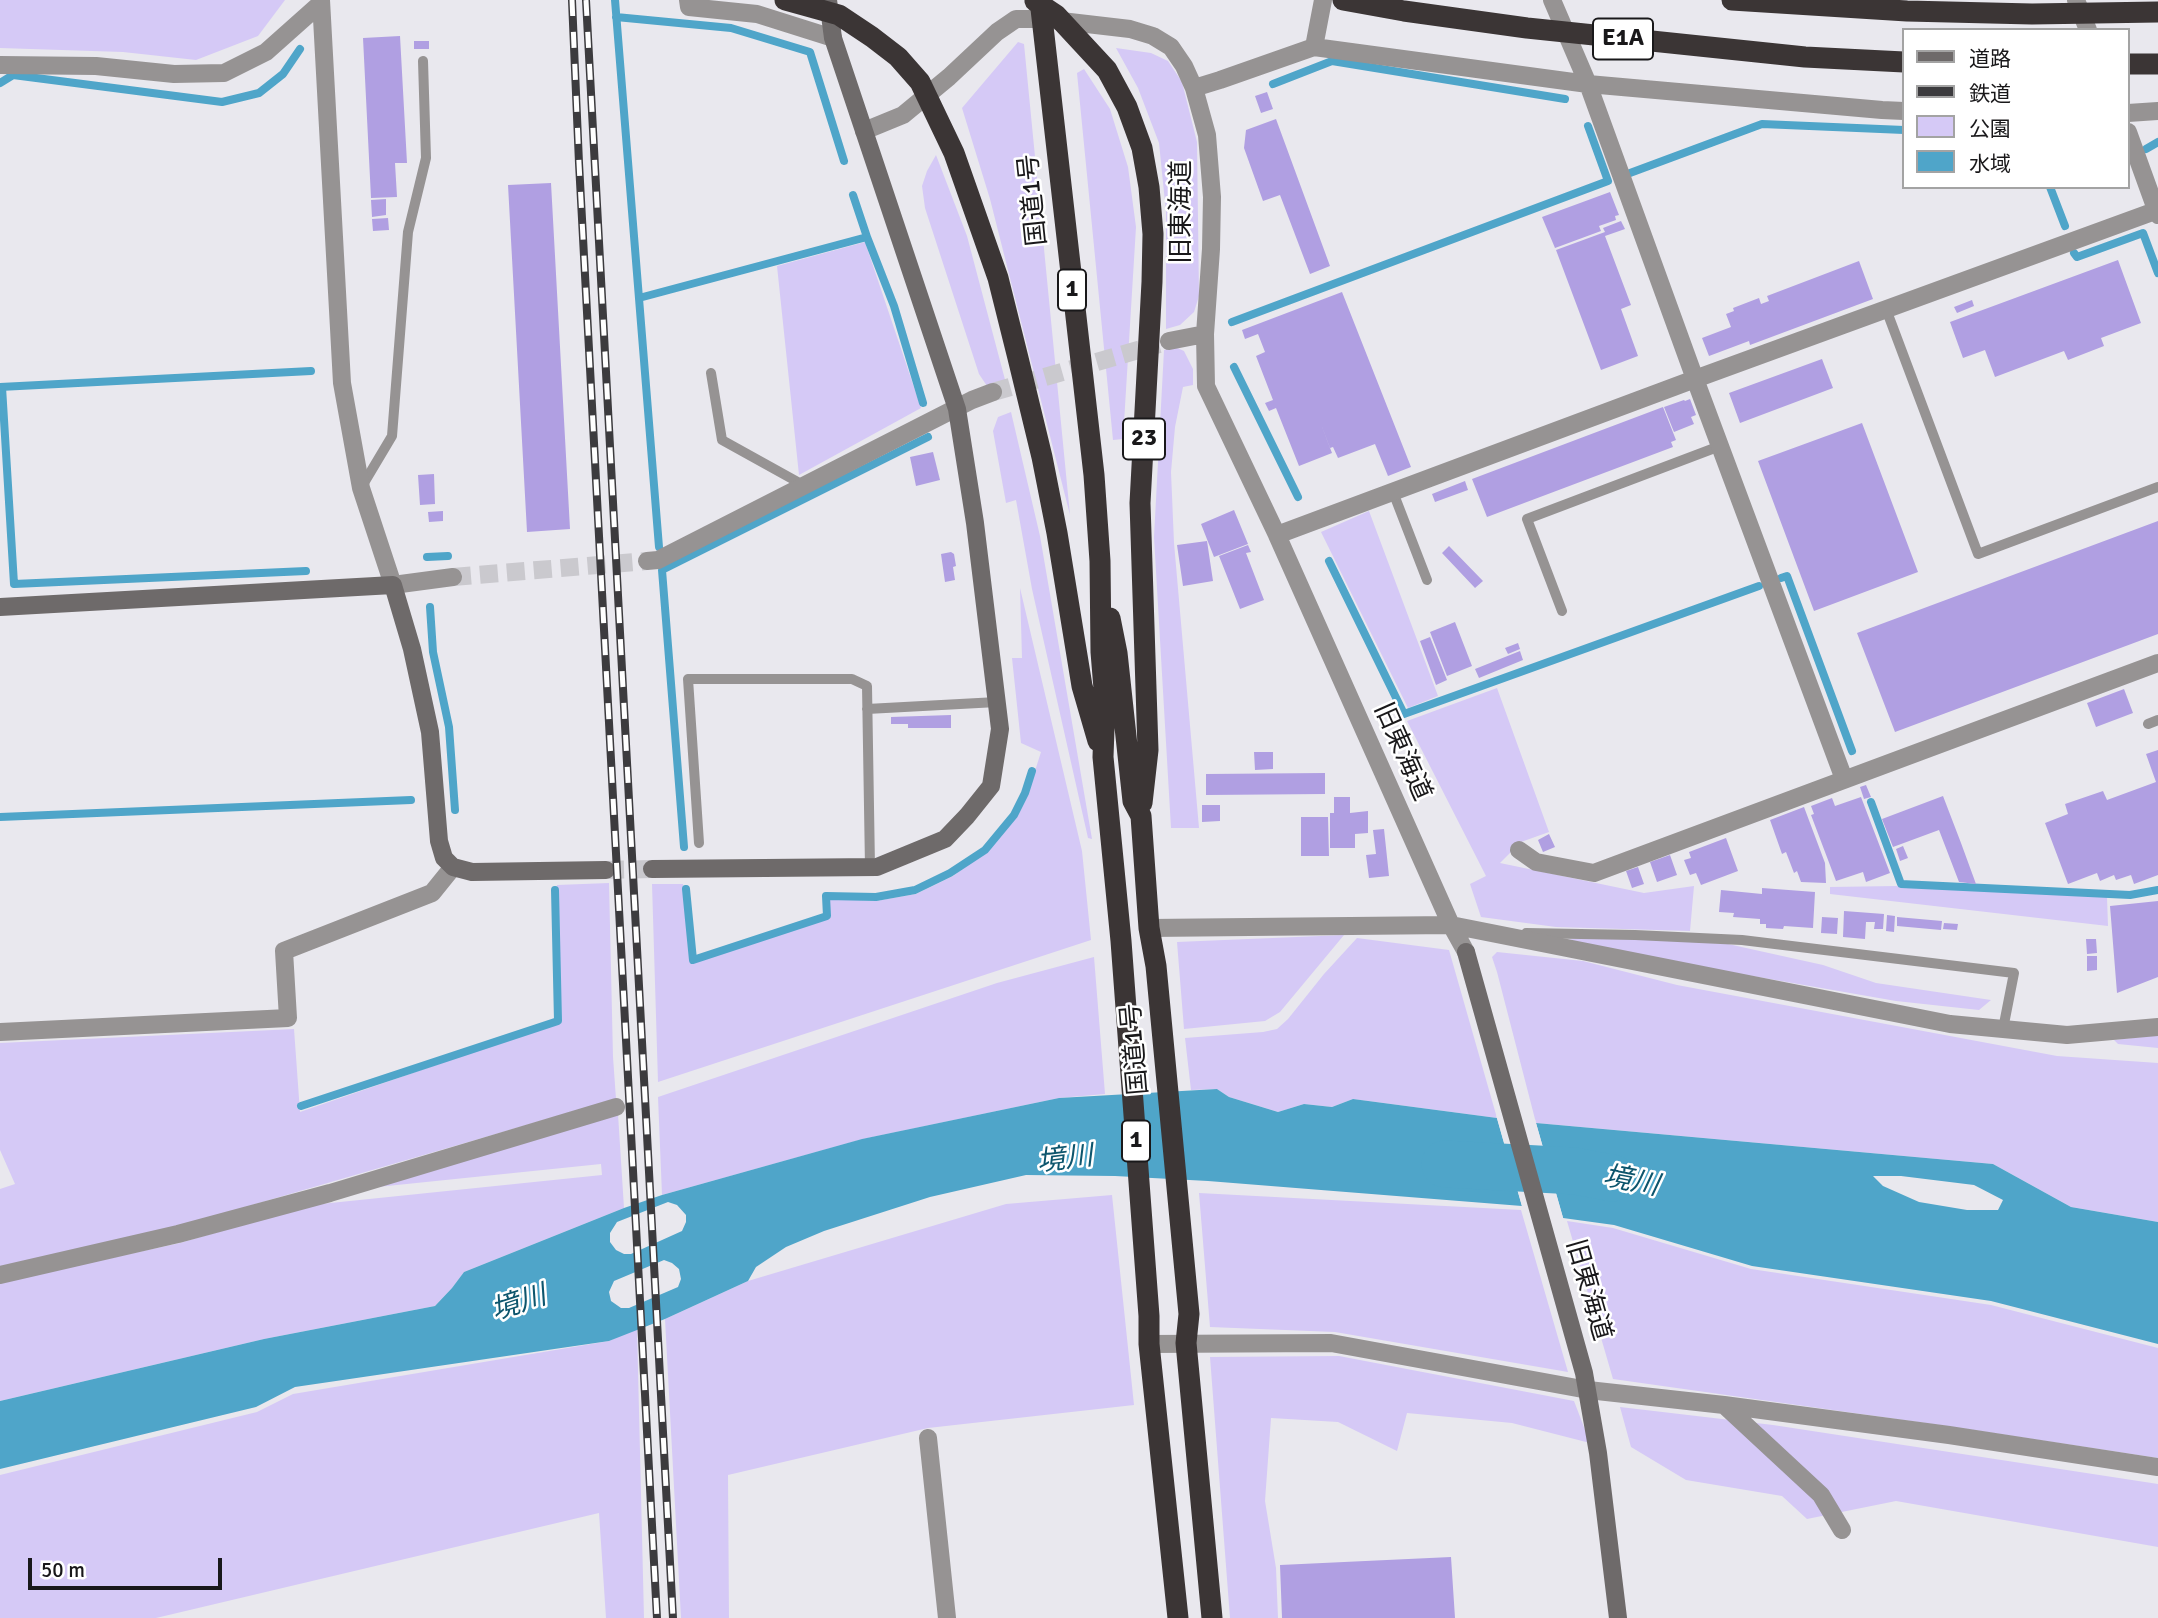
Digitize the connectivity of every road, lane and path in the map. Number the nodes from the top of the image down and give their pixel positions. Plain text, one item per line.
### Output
1 (688, 0) edge
2 (785, 0) edge
3 (828, 0) edge
4 (1033, 0) edge
5 (1323, 0) edge
6 (1343, 0) edge
7 (1552, 0) edge
8 (1732, 0) edge
9 (2076, 0) edge
10 (321, 2) edge
11 (1042, 10) edge
12 (2158, 12) edge
13 (2087, 28) edge
14 (833, 38) junction
15 (1314, 47) junction
16 (423, 61) dead end
17 (1902, 62) edge
18 (2130, 64) edge
19 (2158, 64) edge
20 (0, 65) edge
21 (1588, 84) junction
22 (1194, 88) junction
23 (1902, 111) edge
24 (2158, 111) edge
25 (2130, 113) edge
26 (864, 131) junction
27 (2130, 138) edge
28 (2157, 212) edge
29 (1886, 309) junction
30 (1205, 334) junction
31 (1169, 341) tunnel mouth
32 (711, 373) dead end
33 (1695, 379) junction
34 (992, 392) tunnel mouth
35 (957, 409) junction
36 (1720, 446) junction
37 (806, 486) junction
38 (2158, 487) edge
39 (361, 488) junction
40 (1394, 492) junction
41 (1277, 535) junction
42 (648, 561) tunnel mouth
43 (1100, 561) junction
44 (453, 577) tunnel mouth
45 (1427, 580) dead end
46 (393, 585) junction
47 (0, 607) edge
48 (1562, 611) dead end
49 (2158, 663) edge
50 (997, 702) junction
51 (867, 709) junction
52 (1103, 757) junction
53 (1844, 779) junction
54 (1141, 816) junction
55 (699, 844) dead end
56 (1520, 850) dead end
57 (453, 867) junction
58 (870, 867) junction
59 (652, 869) tunnel mouth
60 (606, 870) tunnel mouth
61 (1451, 925) junction
62 (1149, 928) junction
63 (1478, 932) junction
64 (2158, 1027) edge
65 (2003, 1029) junction
66 (0, 1032) edge
67 (615, 1107) dead end
68 (0, 1275) edge
69 (1186, 1343) junction
70 (1149, 1344) junction
71 (1586, 1382) junction
72 (1724, 1405) junction
73 (928, 1438) dead end
74 (2158, 1467) edge
75 (1842, 1530) dead end
76 (947, 1618) edge
77 (1178, 1618) edge
78 (1212, 1618) edge
79 (1618, 1618) edge

1 - 14 street
2 - 52 highway
3 - 14 street
4 - 54 highway, 23
5 - 15 street
6 - 17 highway, E1A
7 - 21 street
8 - 12 highway
9 - 13 street
10 - 20 street
10 - 39 street
11 - 22 street, 旧東海道
11 - 26 street, 旧東海道
11 - 43 highway, 国道1号 / 1
14 - 26 street
15 - 21 street
15 - 22 street
16 - 39 lane
18 - 19 highway
21 - 23 street
21 - 33 street
22 - 30 street, 旧東海道
24 - 25 street
26 - 35 street
27 - 28 street
28 - 29 street
29 - 33 street
29 - 38 lane
30 - 31 street
30 - 41 street, 旧東海道
32 - 37 lane
33 - 36 street
33 - 40 street
34 - 35 street
35 - 37 street
35 - 50 street
36 - 48 lane
36 - 53 street
37 - 42 street
39 - 46 street
40 - 41 street
40 - 45 lane
41 - 61 street, 旧東海道
43 - 52 highway, 国道1号 / 1
43 - 54 highway, 国道1号 / 1
44 - 46 street
46 - 47 street
46 - 57 street
49 - 53 street
50 - 51 lane
50 - 58 street
51 - 55 lane
51 - 58 lane
52 - 70 highway, 国道1号 / 1
53 - 56 street
54 - 62 highway, 国道1号 / 1
57 - 60 street
57 - 66 street
58 - 59 street
61 - 62 street
61 - 63 street
61 - 71 street, 旧東海道
62 - 69 highway, 国道1号 / 1
63 - 65 street
63 - 65 lane
64 - 65 street
67 - 68 street
69 - 70 street
69 - 71 street
69 - 78 highway, 国道1号 / 1
70 - 77 highway, 国道1号 / 1
71 - 72 street
71 - 79 street, 旧東海道
72 - 74 street
72 - 75 street
73 - 76 street

